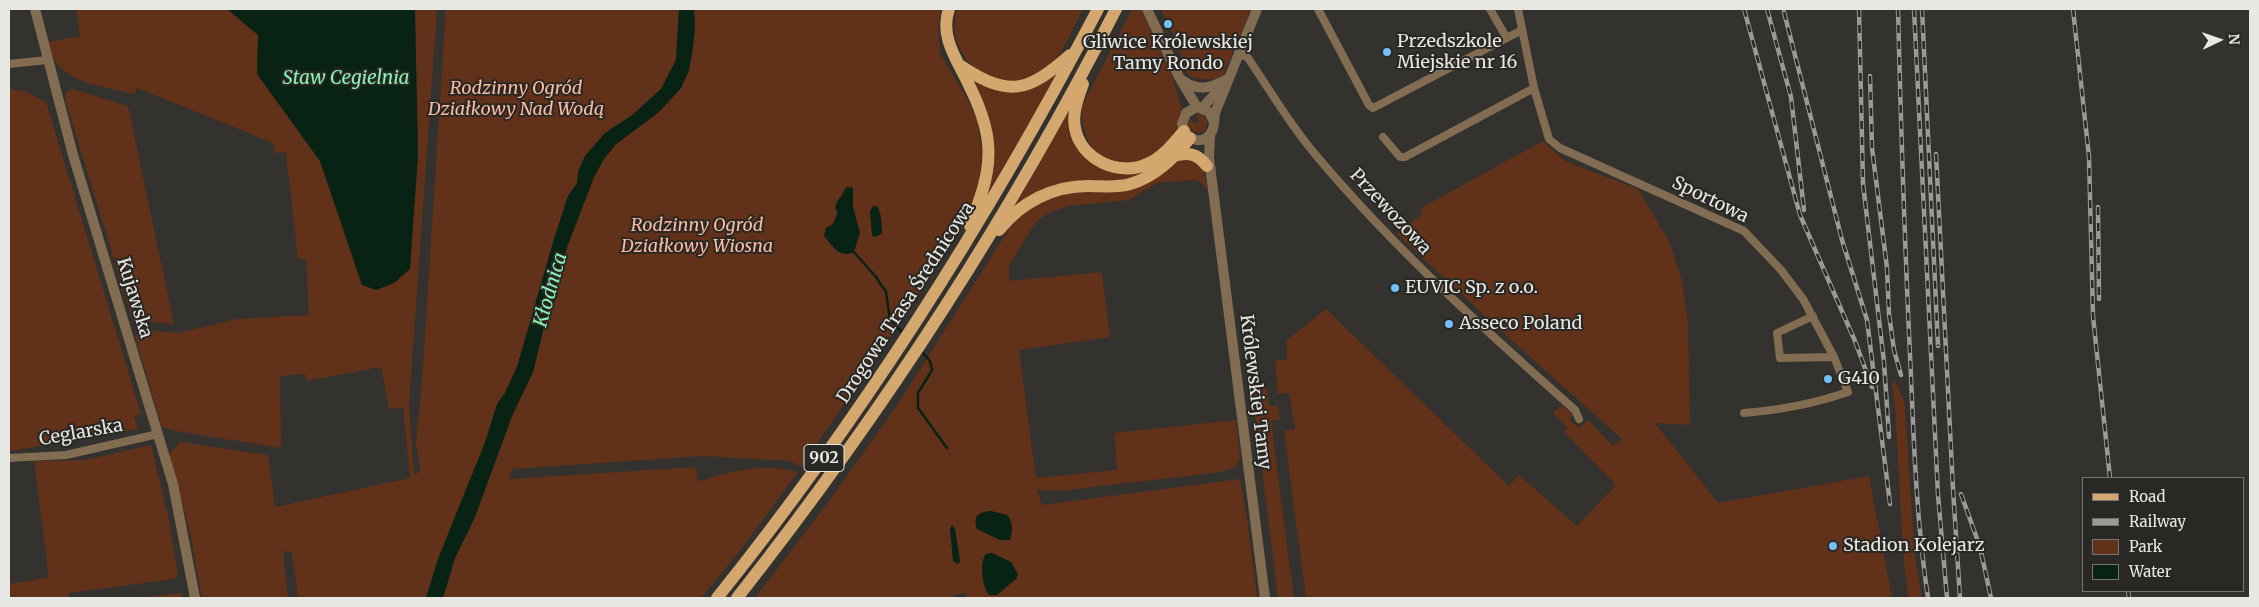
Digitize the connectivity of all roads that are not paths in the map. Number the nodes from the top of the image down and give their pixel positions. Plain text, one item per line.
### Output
1 (34, 9) edge
2 (949, 9) edge
3 (1098, 9) edge
4 (1116, 9) edge
5 (1147, 9) edge
6 (1257, 9) edge
7 (1318, 9) edge
8 (1490, 9) edge
9 (1518, 9) edge
10 (1522, 30) junction
11 (1506, 37) junction
12 (1076, 50) junction
13 (1095, 50) junction
14 (1239, 52) junction
15 (47, 60) junction
16 (9, 64) edge
17 (958, 64) junction
18 (1231, 73) junction
19 (1179, 77) junction
20 (1534, 88) junction
21 (1199, 108) junction
22 (1186, 113) junction
23 (1214, 122) junction
24 (1210, 134) junction
25 (1189, 136) junction
26 (1383, 137) dead end
27 (1173, 156) junction
28 (1207, 166) junction
29 (1213, 189) junction
30 (972, 265) junction
31 (949, 271) junction
32 (1814, 316) junction
33 (1834, 357) junction
34 (1744, 412) dead end
35 (1579, 419) dead end
36 (158, 434) junction
37 (9, 458) edge
38 (195, 598) edge
39 (716, 598) edge
40 (737, 598) edge
41 (1265, 598) edge

1 - 15 street, Kujawska
2 - 17 main road
3 - 12 main road, Drogowa Trasa Średnicowa / 902
4 - 13 main road, Drogowa Trasa Średnicowa / 902
5 - 19 street
6 - 14 street
7 - 11 street
8 - 11 street
9 - 10 street, Sportowa
10 - 11 street
10 - 20 street, Sportowa
12 - 17 main road
12 - 31 main road, Drogowa Trasa Średnicowa / 902
13 - 25 main road
13 - 30 main road, Drogowa Trasa Średnicowa / 902
14 - 18 street
14 - 35 street, Przewozowa
15 - 16 street
15 - 36 street, Kujawska
17 - 31 main road
18 - 19 street
18 - 21 street
18 - 23 street
19 - 21 street
19 - 22 street
20 - 26 street
20 - 32 street, Sportowa
21 - 22 street
21 - 23 street
22 - 25 street
23 - 24 street
24 - 25 street
24 - 29 street, Królewskiej Tamy
25 - 27 main road
25 - 28 street, Królewskiej Tamy
27 - 28 main road
27 - 30 main road
28 - 29 street, Królewskiej Tamy
29 - 41 street, Królewskiej Tamy
30 - 40 main road, Drogowa Trasa Średnicowa / 902
31 - 39 main road, Drogowa Trasa Średnicowa / 902
32 - 33 street, Sportowa
32 - 33 street
33 - 34 street, Sportowa
36 - 37 street, Ceglarska
36 - 38 street, Kujawska

